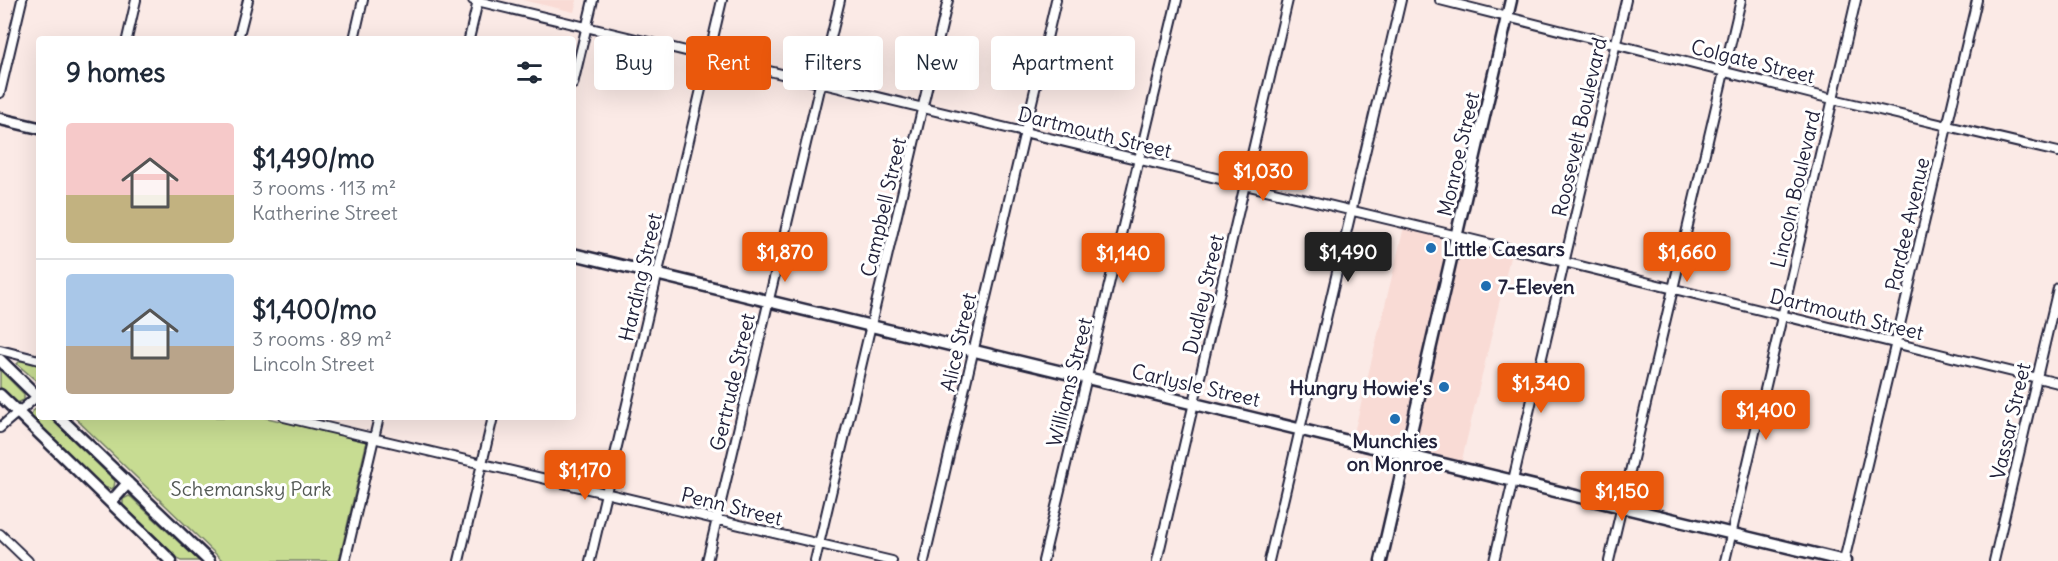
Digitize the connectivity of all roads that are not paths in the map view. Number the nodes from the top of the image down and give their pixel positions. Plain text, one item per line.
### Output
1 (21, 0) edge
2 (136, 0) edge
3 (248, 0) edge
4 (363, 0) edge
5 (593, 0) edge
6 (722, 0) edge
7 (840, 0) edge
8 (948, 0) edge
9 (1056, 0) edge
10 (1177, 0) edge
11 (1288, 0) edge
12 (1401, 0) edge
13 (1440, 0) edge
14 (1511, 0) edge
15 (1626, 0) edge
16 (1741, 0) edge
17 (1856, 0) edge
18 (1977, 0) edge
19 (475, 1) edge
20 (1507, 18) junction
21 (587, 27) junction
22 (128, 36) edge
23 (239, 36) edge
24 (355, 36) edge
25 (469, 36) edge
26 (714, 36) edge
27 (831, 36) edge
28 (1616, 44) junction
29 (686, 51) edge
30 (1724, 71) junction
31 (576, 72) edge
32 (701, 90) edge
33 (818, 90) edge
34 (850, 90) edge
35 (0, 93) edge
36 (1832, 98) junction
37 (922, 107) junction
38 (0, 119) edge
39 (1946, 126) junction
40 (36, 127) edge
41 (1025, 132) junction
42 (2058, 152) edge
43 (1140, 159) junction
44 (1244, 185) junction
45 (1352, 211) junction
46 (1457, 236) junction
47 (576, 255) edge
48 (1565, 262) junction
49 (658, 275) junction
50 (2058, 288) edge
51 (1672, 290) junction
52 (768, 301) junction
53 (1783, 315) junction
54 (872, 327) junction
55 (1897, 344) junction
56 (0, 350) edge
57 (973, 351) junction
58 (36, 359) edge
59 (0, 360) edge
60 (1087, 378) junction
61 (2037, 378) junction
62 (2058, 383) edge
63 (0, 395) edge
64 (36, 395) edge
65 (36, 398) edge
66 (1194, 404) junction
67 (18, 412) junction
68 (62, 420) edge
69 (297, 420) edge
70 (378, 420) edge
71 (492, 420) edge
72 (0, 428) edge
73 (1300, 429) junction
74 (374, 438) junction
75 (1406, 454) junction
76 (482, 464) junction
77 (1513, 480) junction
78 (128, 483) junction
79 (606, 493) junction
80 (111, 502) junction
81 (1622, 507) junction
82 (717, 519) junction
83 (1731, 533) junction
84 (0, 534) edge
85 (820, 544) junction
86 (28, 561) edge
87 (171, 561) edge
88 (209, 561) edge
89 (345, 561) edge
90 (459, 561) edge
91 (590, 561) edge
92 (707, 561) edge
93 (815, 561) edge
94 (891, 561) edge
95 (924, 561) edge
96 (1043, 561) edge
97 (1157, 561) edge
98 (1269, 561) edge
99 (1381, 561) edge
100 (1494, 561) edge
101 (1610, 561) edge
102 (1725, 561) edge
103 (1845, 561) edge
104 (1994, 561) edge

1 - 35 street
2 - 22 street
3 - 23 street
4 - 24 street
5 - 21 street
6 - 26 street, Harding Street
7 - 27 street, Gertrude Street
8 - 37 street, Campbell Street
9 - 41 street, Alice Street
10 - 43 street, Williams Street
11 - 44 street, Dudley Street
12 - 45 street
13 - 20 street, Colgate Street
14 - 20 street, Monroe Street
15 - 28 street, Roosevelt Boulevard
16 - 30 street
17 - 36 street, Lincoln Boulevard
18 - 39 street, Pardee Avenue
19 - 21 street, Dartmouth Street
19 - 25 street
20 - 28 street, Colgate Street
20 - 46 street, Monroe Street
21 - 29 street, Dartmouth Street
21 - 31 street
28 - 30 street, Colgate Street
28 - 48 street, Roosevelt Boulevard
30 - 36 street, Colgate Street
30 - 51 street
32 - 49 street, Harding Street
33 - 52 street, Gertrude Street
34 - 37 street, Dartmouth Street
36 - 39 street, Colgate Street
36 - 53 street, Lincoln Boulevard
37 - 41 street, Dartmouth Street
37 - 54 street, Campbell Street
38 - 40 street
39 - 42 street, Colgate Street
39 - 55 street, Pardee Avenue
41 - 43 street, Dartmouth Street
41 - 57 street, Alice Street
43 - 44 street, Dartmouth Street
43 - 60 street, Williams Street
44 - 45 street, Dartmouth Street
44 - 66 street, Dudley Street
45 - 46 street, Dartmouth Street
45 - 73 street
46 - 48 street, Dartmouth Street
46 - 75 street, Monroe Street
47 - 49 street, Carlysle Street
48 - 51 street, Dartmouth Street
48 - 77 street, Roosevelt Boulevard
49 - 52 street, Carlysle Street
49 - 79 street, Harding Street
50 - 61 street, Vassar Street
51 - 53 street, Dartmouth Street
51 - 81 street
52 - 54 street, Carlysle Street
52 - 82 street, Gertrude Street
53 - 55 street, Dartmouth Street
53 - 83 street, Lincoln Boulevard
54 - 57 street, Carlysle Street
54 - 85 street, Campbell Street
55 - 61 street, Dartmouth Street
55 - 103 street, Pardee Avenue
56 - 58 street
57 - 60 street, Carlysle Street
57 - 95 street, Alice Street
59 - 64 street
60 - 66 street, Carlysle Street
60 - 96 street, Williams Street
61 - 62 street, Dartmouth Street
61 - 104 street, Vassar Street
63 - 67 street
65 - 67 street
66 - 73 street, Carlysle Street
66 - 97 street, Dudley Street
67 - 72 street
67 - 80 street
68 - 78 street
69 - 74 street, Penn Street
70 - 74 street
71 - 76 street
73 - 75 street, Carlysle Street
73 - 98 street
74 - 76 street, Penn Street
74 - 89 street
75 - 77 street, Carlysle Street
75 - 99 street, Monroe Street
76 - 79 street, Penn Street
76 - 90 street
77 - 81 street, Carlysle Street
77 - 100 street, Roosevelt Boulevard
78 - 80 street
78 - 88 street
79 - 82 street, Penn Street
79 - 91 street, Harding Street
80 - 87 street
81 - 83 street, Carlysle Street
81 - 101 street
82 - 85 street, Penn Street
82 - 92 street, Gertrude Street
83 - 102 street, Lincoln Boulevard
83 - 103 street, Carlysle Street
84 - 86 street
85 - 93 street, Campbell Street
85 - 94 street, Penn Street

